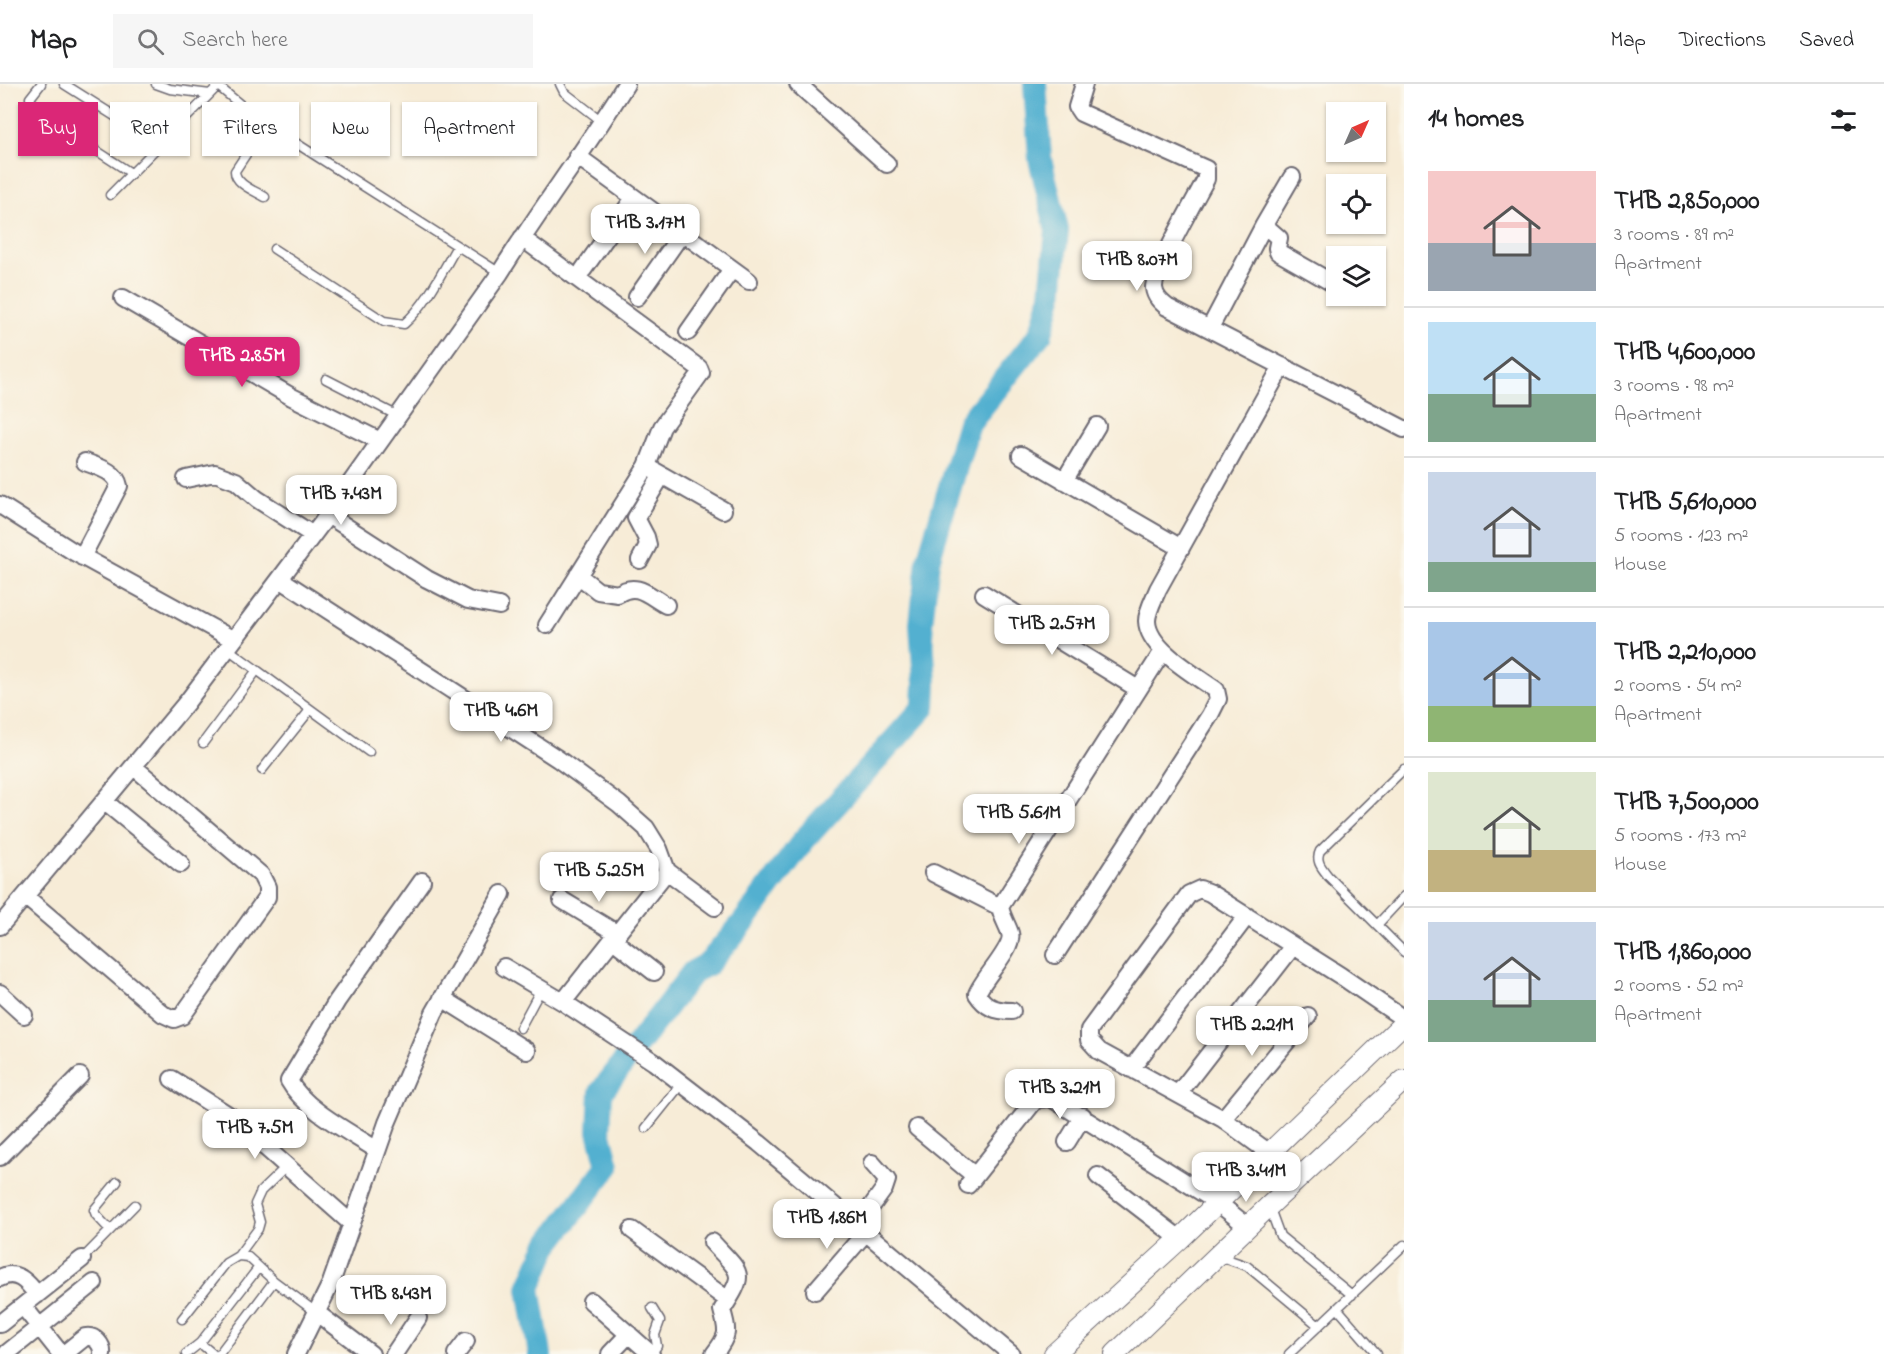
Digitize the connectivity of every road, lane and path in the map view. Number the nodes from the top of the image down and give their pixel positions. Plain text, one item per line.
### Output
1 (40, 84) edge
2 (64, 84) edge
3 (156, 84) edge
4 (560, 84) edge
5 (626, 84) edge
6 (798, 84) edge
7 (1084, 84) edge
8 (219, 85) edge
9 (210, 93) junction
10 (238, 102) edge
11 (110, 113) edge
12 (190, 113) edge
13 (603, 122) junction
14 (299, 145) edge
15 (147, 156) edge
16 (245, 156) edge
17 (578, 156) junction
18 (887, 164) dead end
19 (131, 173) junction
20 (1292, 177) dead end
21 (110, 195) dead end
22 (265, 197) dead end
23 (634, 198) junction
24 (1264, 225) junction
25 (682, 233) junction
26 (522, 238) junction
27 (457, 246) junction
28 (274, 249) dead end
29 (732, 269) junction
30 (583, 270) dead end
31 (500, 273) junction
32 (1326, 279) edge
33 (749, 281) dead end
34 (637, 297) dead end
35 (123, 298) dead end
36 (1210, 328) junction
37 (688, 332) dead end
38 (1282, 366) junction
39 (326, 379) dead end
40 (398, 416) junction
41 (1097, 426) dead end
42 (1404, 429) edge
43 (380, 441) junction
44 (1021, 455) dead end
45 (85, 462) dead end
46 (647, 466) junction
47 (662, 475) junction
48 (186, 479) dead end
49 (1065, 481) junction
50 (0, 505) edge
51 (723, 510) dead end
52 (328, 515) junction
53 (313, 535) junction
54 (1181, 548) junction
55 (82, 557) junction
56 (640, 560) dead end
57 (578, 575) junction
58 (280, 579) junction
59 (984, 594) dead end
60 (666, 605) dead end
61 (499, 606) dead end
62 (547, 625) dead end
63 (231, 644) junction
64 (1162, 651) junction
65 (257, 670) junction
66 (1138, 689) junction
67 (310, 710) junction
68 (203, 743) dead end
69 (369, 753) dead end
70 (134, 767) junction
71 (1404, 769) edge
72 (262, 770) dead end
73 (105, 802) junction
74 (181, 864) dead end
75 (667, 871) junction
76 (933, 873) dead end
77 (422, 881) dead end
78 (502, 894) dead end
79 (1404, 896) edge
80 (26, 897) junction
81 (562, 900) dead end
82 (715, 907) dead end
83 (1000, 907) junction
84 (1247, 916) junction
85 (1377, 925) junction
86 (0, 926) edge
87 (615, 937) junction
88 (1293, 946) junction
89 (1404, 952) edge
90 (1055, 954) dead end
91 (504, 967) dead end
92 (654, 972) dead end
93 (541, 989) junction
94 (0, 993) edge
95 (442, 999) junction
96 (563, 1002) junction
97 (1012, 1011) dead end
98 (24, 1015) dead end
99 (1308, 1016) dead end
100 (1404, 1021) edge
101 (520, 1028) dead end
102 (527, 1051) dead end
103 (1131, 1069) junction
104 (80, 1076) dead end
105 (172, 1079) dead end
106 (1404, 1080) edge
107 (682, 1083) junction
108 (1178, 1094) junction
109 (1083, 1116) junction
110 (1223, 1119) junction
111 (646, 1128) dead end
112 (917, 1128) dead end
113 (1067, 1142) dead end
114 (377, 1150) junction
115 (1268, 1152) junction
116 (0, 1157) edge
117 (872, 1163) dead end
118 (287, 1166) junction
119 (1098, 1176) dead end
120 (117, 1182) dead end
121 (1217, 1202) junction
122 (135, 1205) dead end
123 (1269, 1206) junction
124 (352, 1224) junction
125 (1248, 1227) junction
126 (862, 1229) junction
127 (110, 1230) junction
128 (632, 1230) dead end
129 (1180, 1239) junction
130 (712, 1242) dead end
131 (1404, 1245) edge
132 (238, 1256) junction
133 (1218, 1256) junction
134 (82, 1258) joint
135 (259, 1267) junction
136 (0, 1278) edge
137 (274, 1281) junction
138 (94, 1283) dead end
139 (815, 1291) dead end
140 (37, 1295) junction
141 (1352, 1295) junction
142 (728, 1300) junction
143 (591, 1301) dead end
144 (23, 1306) junction
145 (651, 1308) dead end
146 (1338, 1309) junction
147 (317, 1313) junction
148 (418, 1318) dead end
149 (182, 1319) dead end
150 (0, 1324) edge
151 (1319, 1326) junction
152 (40, 1328) junction
153 (629, 1334) junction
154 (200, 1343) junction
155 (7, 1353) edge
156 (63, 1354) edge
157 (102, 1354) edge
158 (186, 1354) edge
159 (213, 1354) edge
160 (219, 1354) edge
161 (296, 1354) edge
162 (371, 1354) edge
163 (394, 1354) edge
164 (610, 1354) edge
165 (651, 1354) edge
166 (714, 1354) edge
167 (1011, 1354) edge
168 (1054, 1354) edge
169 (1115, 1354) edge
170 (1289, 1354) edge
171 (1377, 1354) edge

1 - 19 lane
2 - 11 lane
3 - 9 lane
4 - 13 lane
5 - 13 street
6 - 18 street
7 - 36 street
8 - 9 lane
8 - 10 lane
9 - 12 lane
13 - 17 street
14 - 27 lane
15 - 19 lane
16 - 22 lane
17 - 23 street
17 - 26 street
19 - 21 lane
20 - 24 street
23 - 25 street
23 - 30 street
24 - 32 street
24 - 36 street
25 - 29 street
25 - 34 street
26 - 31 street
26 - 46 street
27 - 28 lane
27 - 31 lane
29 - 33 street
29 - 37 street
31 - 40 street
35 - 43 street
36 - 38 street
38 - 42 street
38 - 54 street
39 - 40 lane
40 - 43 street
41 - 49 street
43 - 52 street
44 - 49 street
45 - 55 street
46 - 47 street
46 - 57 street
47 - 51 street
47 - 56 street
48 - 53 street
49 - 54 street
50 - 55 street
52 - 53 street
52 - 61 street
53 - 58 street
54 - 64 street
55 - 63 street
57 - 60 street
57 - 62 street
58 - 63 street
58 - 75 street
59 - 66 street
63 - 65 lane
63 - 70 street
64 - 66 street
64 - 90 street
65 - 67 lane
65 - 68 lane
66 - 83 street
67 - 69 lane
67 - 72 lane
70 - 73 street
70 - 80 street
71 - 85 lane
73 - 74 street
73 - 80 street
75 - 82 street
75 - 87 street
76 - 83 street
77 - 114 street
78 - 95 street
79 - 85 lane
80 - 86 street
81 - 87 street
83 - 97 street
84 - 88 street
84 - 103 street
84 - 103 street
85 - 89 lane
87 - 92 street
87 - 96 street
88 - 100 street
88 - 108 street
91 - 93 street
93 - 96 street
93 - 101 lane
94 - 98 street
95 - 102 street
95 - 114 street
96 - 107 street
99 - 110 street
100 - 115 street
103 - 108 street
104 - 116 street
105 - 118 street
106 - 123 street
107 - 111 lane
107 - 126 street
108 - 110 street
109 - 112 street
109 - 113 street
109 - 121 street
110 - 115 street
114 - 124 street
115 - 121 street
117 - 126 street
118 - 124 street
118 - 132 lane
119 - 129 street
120 - 127 lane
121 - 125 street
121 - 129 street
122 - 127 lane
123 - 125 street
123 - 141 lane
124 - 147 street
125 - 133 street
126 - 139 street
126 - 167 street
127 - 134 lane
128 - 142 street
129 - 168 street
130 - 142 street
131 - 141 lane
132 - 135 lane
132 - 149 lane
133 - 151 lane
133 - 169 street
134 - 140 street
135 - 137 lane
135 - 154 lane
136 - 140 street
137 - 147 lane
137 - 160 lane
138 - 152 street
140 - 144 street
141 - 146 lane
142 - 166 street
143 - 153 street
144 - 150 street
144 - 152 street
145 - 165 lane
146 - 151 lane
146 - 171 lane
147 - 161 street
147 - 162 street
148 - 163 street
151 - 170 lane
152 - 155 street
152 - 156 street
153 - 164 street
153 - 165 street
154 - 158 lane
154 - 159 lane
156 - 157 street

